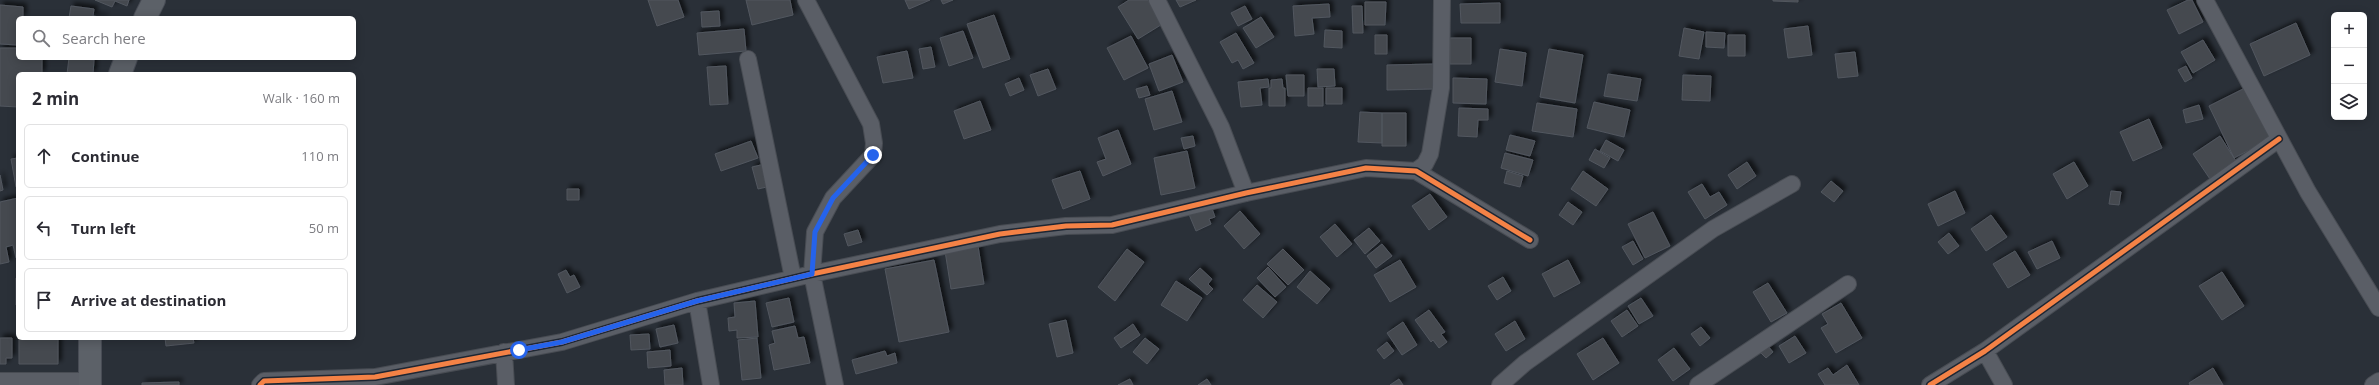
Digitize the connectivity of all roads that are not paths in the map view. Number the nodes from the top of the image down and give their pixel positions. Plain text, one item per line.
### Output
1 (154, 0) edge
2 (806, 0) edge
3 (1157, 0) edge
4 (1442, 0) edge
5 (2205, 0) edge
6 (146, 16) edge
7 (748, 59) dead end
8 (125, 60) edge
9 (121, 72) edge
10 (2280, 139) junction
11 (1416, 171) junction
12 (1792, 184) dead end
13 (1246, 193) junction
14 (1530, 240) dead end
15 (812, 274) junction
16 (794, 278) junction
17 (1848, 284) dead end
18 (697, 301) junction
19 (2379, 308) edge
20 (90, 340) edge
21 (1984, 351) junction
22 (504, 352) junction
23 (0, 381) edge
24 (375, 381) edge
25 (2379, 381) edge
26 (90, 383) edge
27 (260, 385) edge
28 (506, 385) edge
29 (711, 385) edge
30 (836, 385) edge
31 (1500, 385) edge
32 (1698, 385) edge
33 (1930, 385) edge
34 (2004, 385) edge
35 (2373, 385) edge

1 - 6 main road
2 - 15 street
3 - 13 street
4 - 11 street
5 - 10 street
7 - 16 street
8 - 9 main road
10 - 19 street
10 - 21 street
11 - 13 street
11 - 14 street
12 - 31 street
13 - 15 street
15 - 16 street
15 - 30 street
16 - 18 street
17 - 32 street
18 - 22 street
18 - 29 street
20 - 26 main road
21 - 33 street
21 - 34 street
22 - 24 street
22 - 28 street
23 - 26 street
24 - 27 street
25 - 35 street

